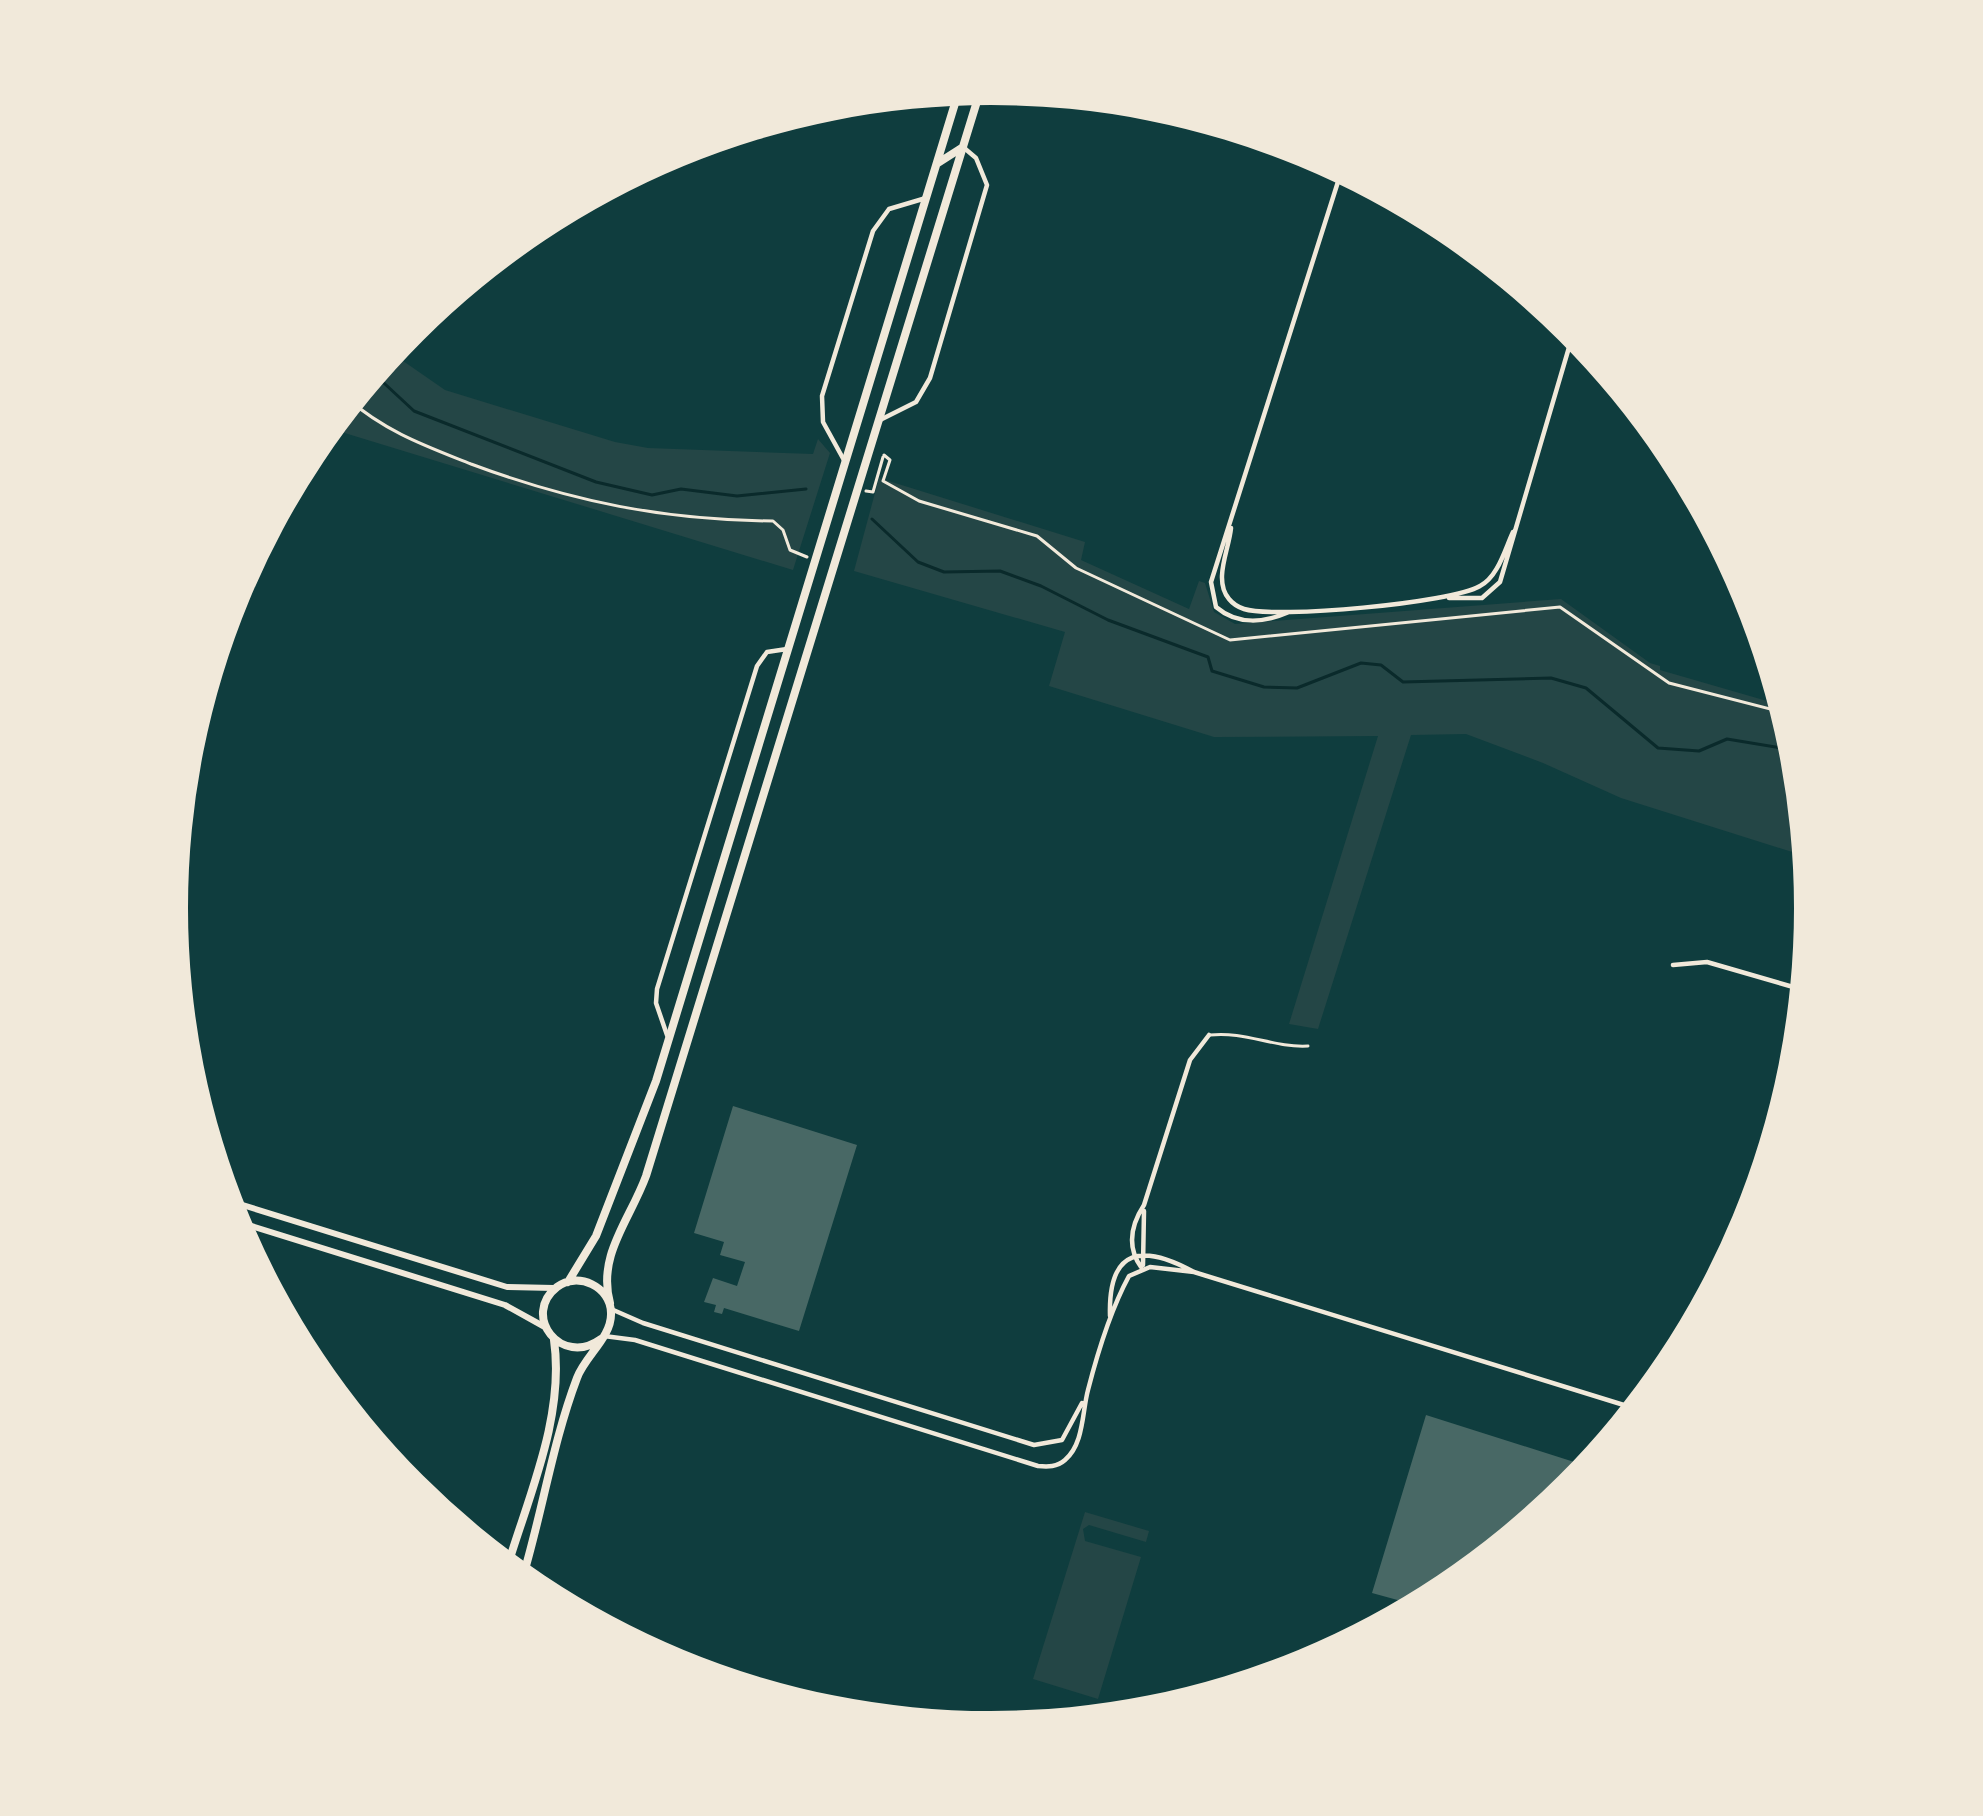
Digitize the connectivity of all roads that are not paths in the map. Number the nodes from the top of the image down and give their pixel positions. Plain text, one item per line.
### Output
1 (954, 106) edge
2 (976, 106) edge
3 (963, 147) junction
4 (937, 164) junction
5 (1336, 183) edge
6 (926, 197) junction
7 (1568, 350) edge
8 (880, 420) junction
9 (845, 462) junction
10 (1232, 523) junction
11 (1513, 532) junction
12 (1444, 598) junction
13 (1289, 612) junction
14 (787, 649) junction
15 (807, 655) junction
16 (1673, 964) dead end
17 (1791, 986) edge
18 (1209, 1035) joint
19 (669, 1041) junction
20 (1308, 1046) dead end
21 (1144, 1205) junction
22 (247, 1207) edge
23 (255, 1227) edge
24 (1145, 1254) junction
25 (1133, 1256) junction
26 (431, 1266) junction
27 (1142, 1268) junction
28 (1194, 1273) junction
29 (428, 1282) junction
30 (568, 1282) junction
31 (556, 1288) junction
32 (610, 1306) junction
33 (1111, 1316) junction
34 (546, 1328) junction
35 (603, 1338) junction
36 (554, 1339) junction
37 (836, 1383) junction
38 (1086, 1395) junction
39 (823, 1399) junction
40 (837, 1403) junction
41 (1623, 1405) edge
42 (1058, 1443) junction
43 (1064, 1461) junction
44 (512, 1551) edge
45 (526, 1562) edge

1 - 4 main road
2 - 3 main road
3 - 4 main road
3 - 8 main road
3 - 8 street
4 - 6 main road
5 - 10 street
6 - 9 main road
6 - 9 street
7 - 11 street
8 - 15 main road
9 - 14 main road
10 - 13 street
10 - 13 street
11 - 12 street
11 - 12 street
12 - 13 street
14 - 15 main road
14 - 19 main road
14 - 19 street
15 - 32 main road
16 - 17 street
18 - 20 lane
18 - 21 street
19 - 30 main road
21 - 24 street
21 - 25 street
22 - 26 street
23 - 29 street
24 - 25 street
24 - 27 street
24 - 28 street
25 - 27 street
25 - 33 street
26 - 29 street
26 - 31 street
27 - 28 street
27 - 33 street
28 - 41 street
29 - 34 street
30 - 31 main road
30 - 32 main road
31 - 34 main road
32 - 35 main road
32 - 37 street
33 - 38 street
34 - 36 main road
35 - 36 main road
35 - 39 street
35 - 45 main road
36 - 44 main road
37 - 39 street
37 - 40 street
37 - 42 street
38 - 42 street
38 - 43 street
39 - 40 street
40 - 43 street
42 - 43 street

